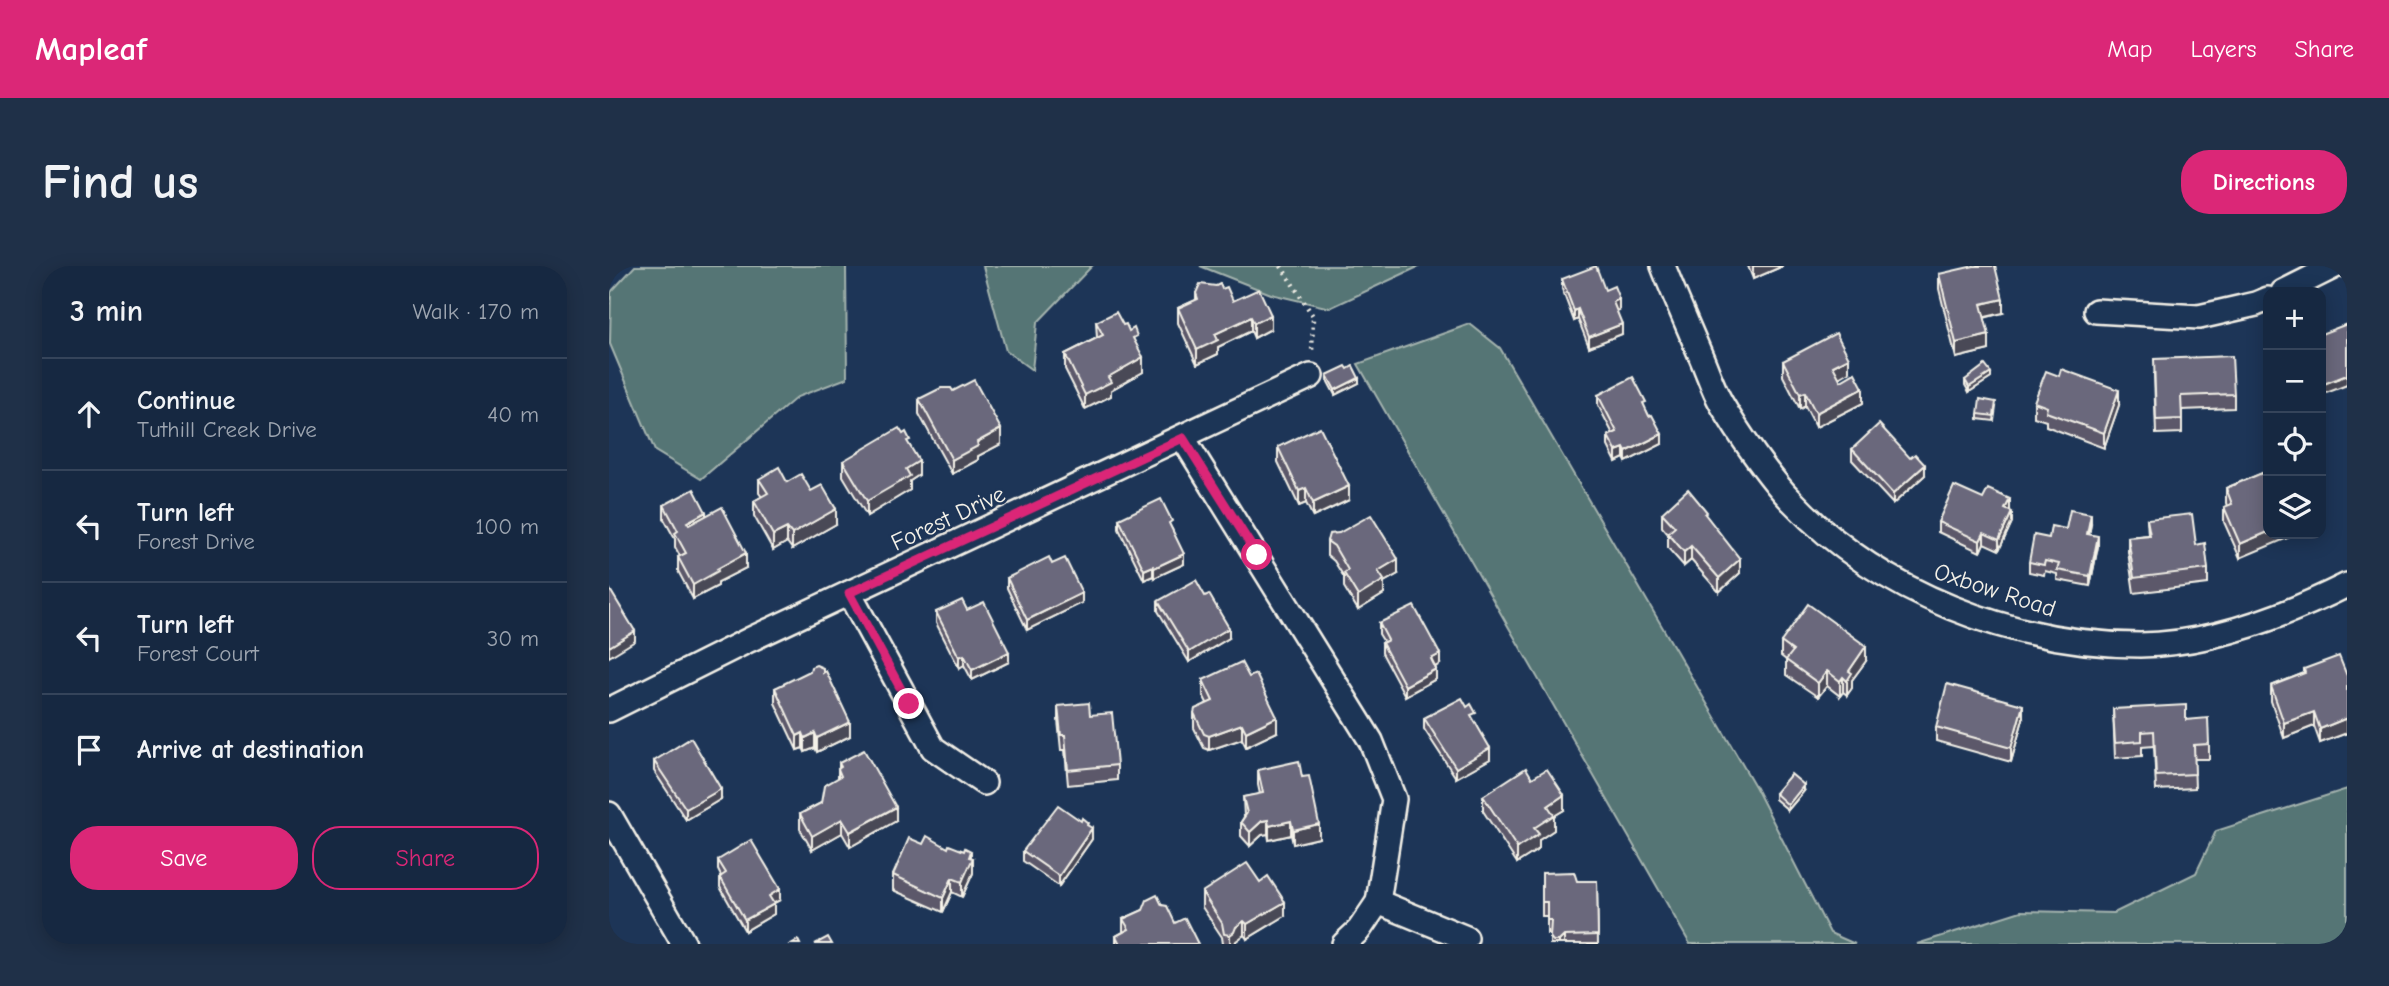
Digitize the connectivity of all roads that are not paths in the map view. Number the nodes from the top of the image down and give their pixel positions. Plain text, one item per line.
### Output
1 (1663, 266) edge
2 (2335, 266) edge
3 (2295, 287) edge
4 (2263, 301) edge
5 (2096, 312) dead end
6 (1311, 376) road end
7 (1183, 438) junction
8 (2347, 585) edge
9 (849, 593) junction
10 (609, 710) edge
11 (983, 783) dead end
12 (609, 814) edge
13 (1378, 902) junction
14 (1465, 938) dead end
15 (684, 944) edge
16 (1343, 944) edge

1 - 8 street, Oxbow Road
2 - 3 street
4 - 5 street
6 - 7 street, Forest Drive
7 - 9 street, Forest Drive
7 - 13 street
9 - 10 street, Forest Drive
9 - 11 street
12 - 15 street
13 - 14 street
13 - 16 street

